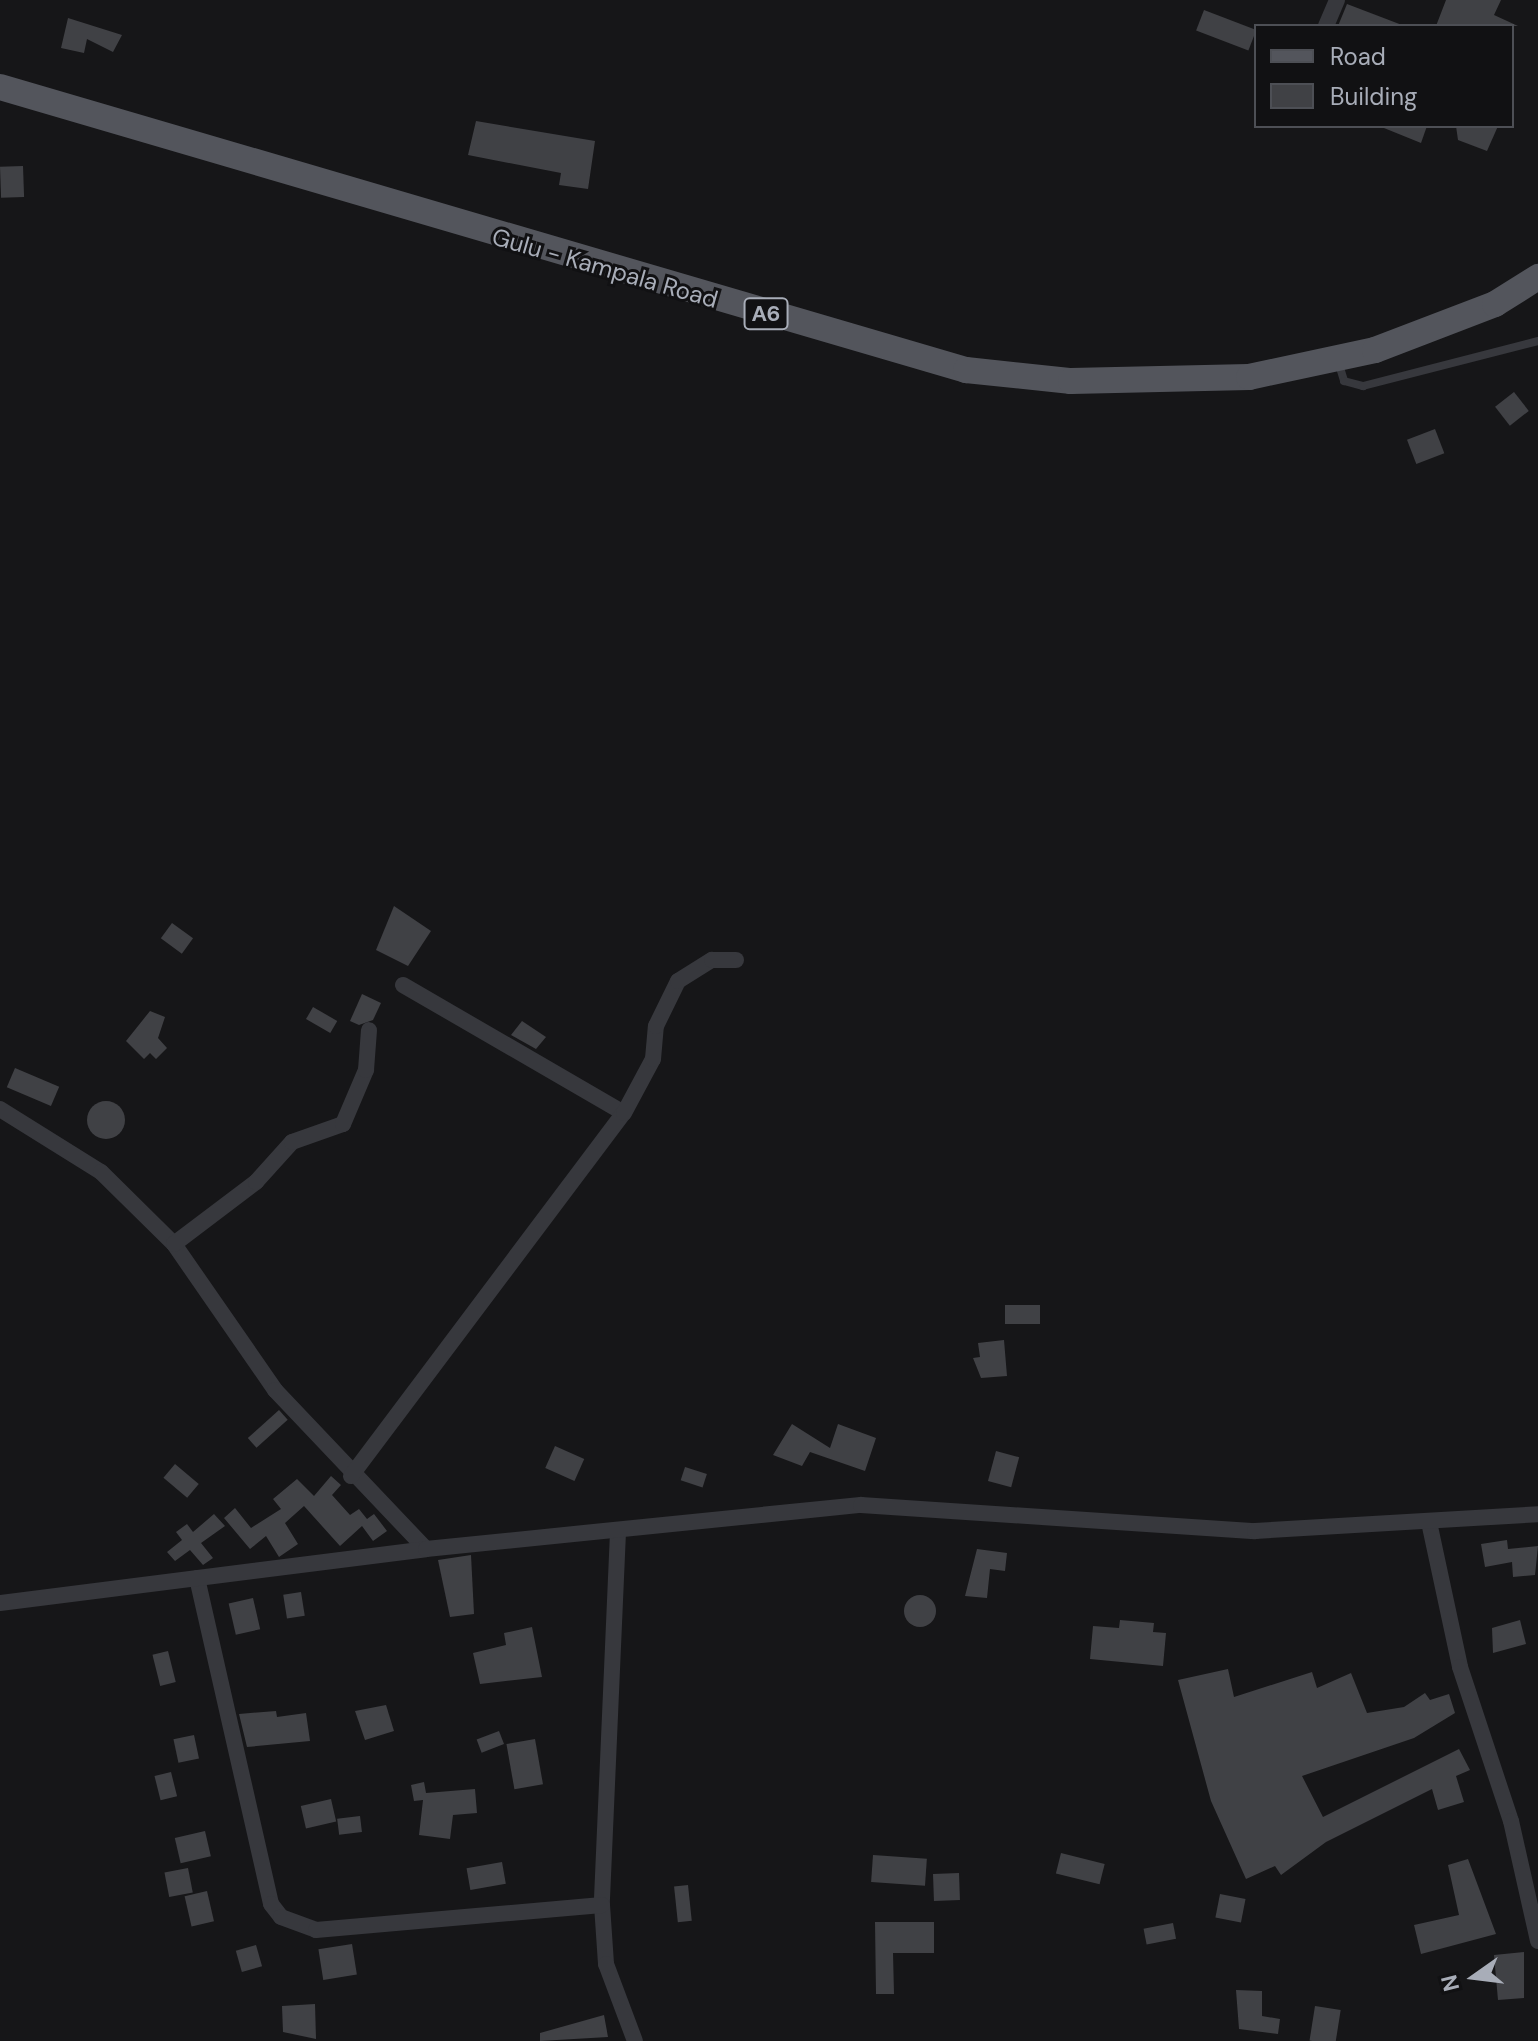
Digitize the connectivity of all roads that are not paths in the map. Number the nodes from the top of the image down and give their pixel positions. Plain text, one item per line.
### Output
1 (1337, 0) edge
2 (1327, 24) edge
3 (0, 87) edge
4 (1538, 277) edge
5 (1538, 341) edge
6 (1338, 360) junction
7 (736, 960) dead end
8 (403, 985) dead end
9 (369, 1030) dead end
10 (0, 1109) edge
11 (624, 1113) junction
12 (174, 1244) junction
13 (351, 1476) junction
14 (1538, 1514) edge
15 (1429, 1522) junction
16 (618, 1532) junction
17 (426, 1549) junction
18 (197, 1578) junction
19 (0, 1603) edge
20 (602, 1905) junction
21 (1538, 1941) edge
22 (635, 2041) edge

1 - 2 street
3 - 6 main road, Gulu - Kampala Road / A6
4 - 6 main road, Gulu - Kampala Road / A6
5 - 6 lane
7 - 11 street
8 - 11 street
9 - 12 street
10 - 12 street
11 - 13 street
12 - 13 street
13 - 17 street
14 - 15 street
15 - 16 street
15 - 21 street
16 - 17 street
16 - 20 street
17 - 18 street
18 - 19 street
18 - 20 street
20 - 22 street

